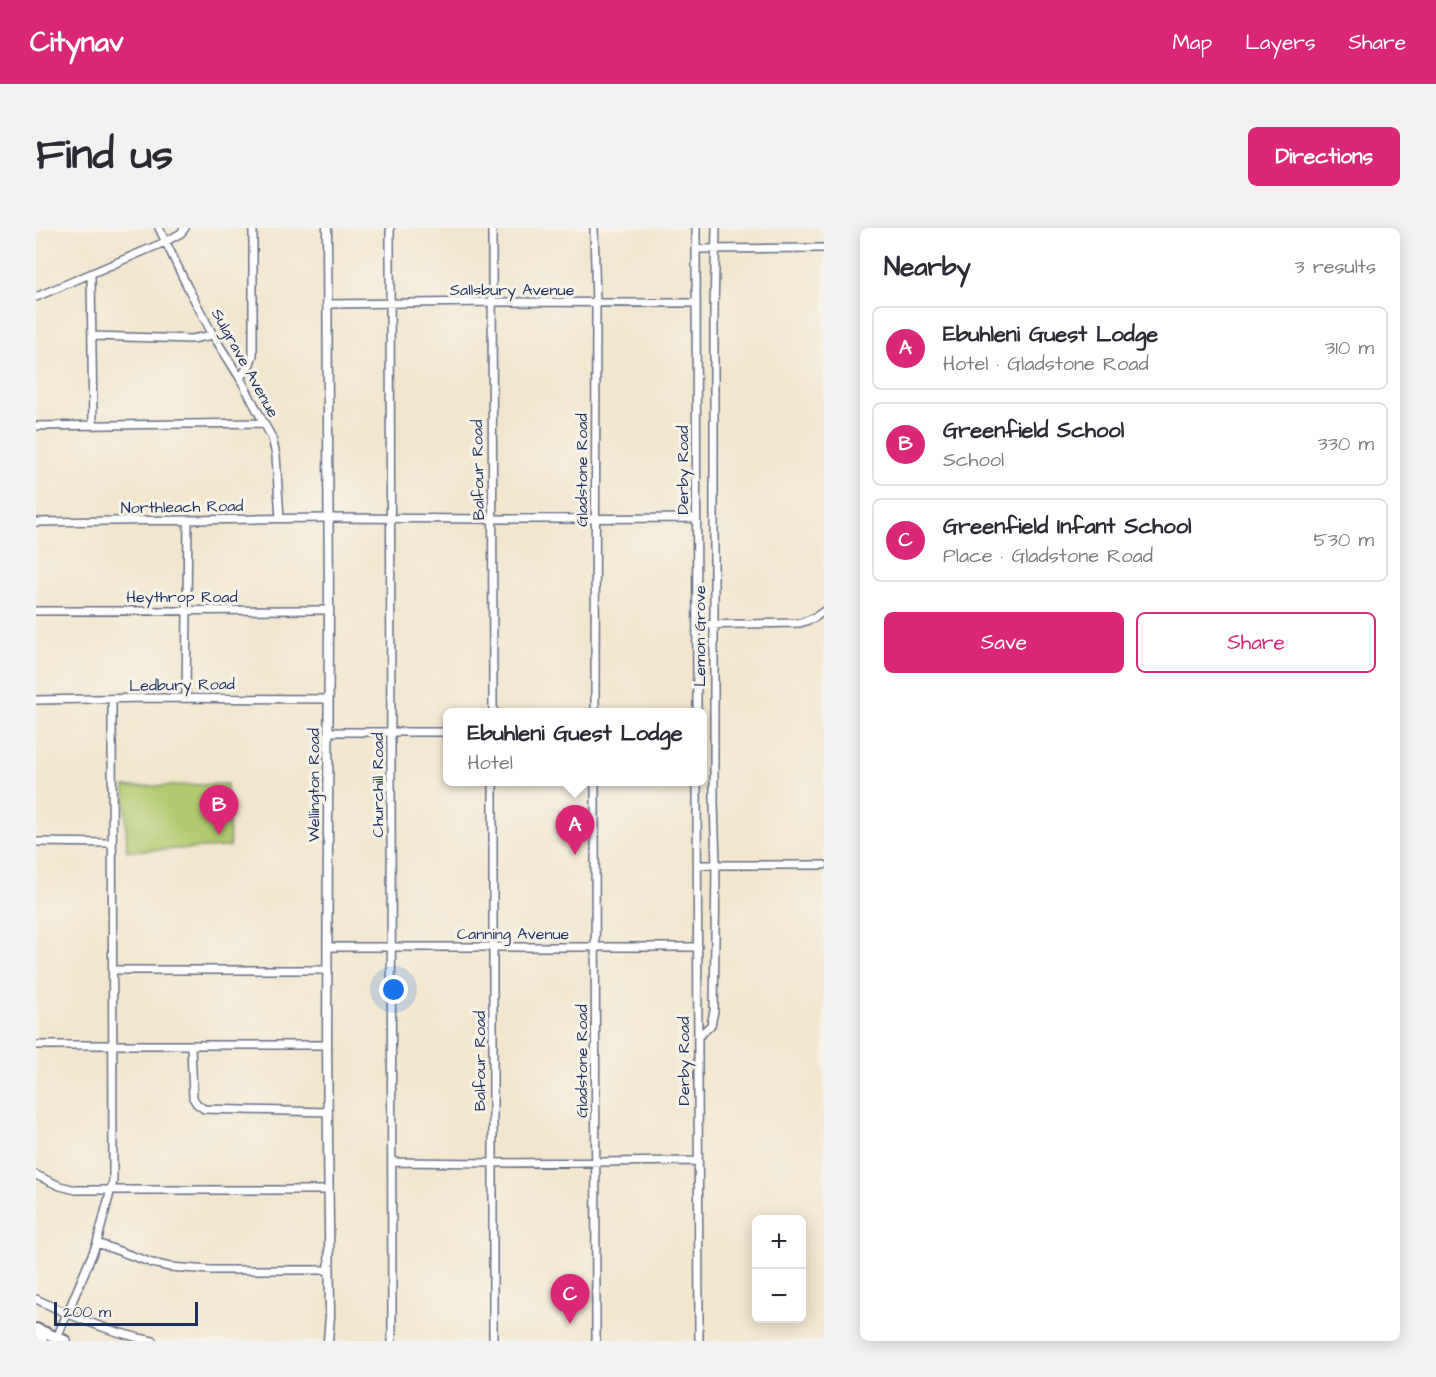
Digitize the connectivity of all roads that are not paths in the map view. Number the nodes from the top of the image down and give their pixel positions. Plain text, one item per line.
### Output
1 (159, 228) edge
2 (185, 228) edge
3 (254, 228) edge
4 (327, 228) edge
5 (390, 228) edge
6 (492, 228) edge
7 (594, 228) edge
8 (696, 228) edge
9 (716, 228) edge
10 (165, 242) junction
11 (717, 248) junction
12 (824, 248) edge
13 (696, 249) junction
14 (91, 274) junction
15 (36, 297) edge
16 (492, 302) junction
17 (596, 303) junction
18 (696, 303) junction
19 (327, 304) junction
20 (391, 304) junction
21 (213, 335) junction
22 (92, 336) junction
23 (240, 378) junction
24 (263, 423) junction
25 (93, 425) junction
26 (36, 426) edge
27 (328, 518) junction
28 (391, 518) junction
29 (595, 518) junction
30 (696, 518) junction
31 (280, 519) junction
32 (493, 519) junction
33 (188, 520) junction
34 (36, 522) edge
35 (329, 610) junction
36 (36, 611) edge
37 (186, 611) junction
38 (824, 611) edge
39 (714, 624) junction
40 (697, 625) junction
41 (186, 698) junction
42 (112, 699) junction
43 (328, 699) junction
44 (36, 700) edge
45 (493, 708) edge
46 (595, 708) edge
47 (697, 708) edge
48 (391, 731) junction
49 (329, 732) junction
50 (443, 732) edge
51 (493, 786) edge
52 (595, 786) edge
53 (697, 786) edge
54 (36, 842) edge
55 (112, 843) junction
56 (698, 865) junction
57 (716, 865) junction
58 (824, 865) edge
59 (329, 947) junction
60 (392, 947) junction
61 (494, 947) junction
62 (595, 947) junction
63 (698, 947) junction
64 (112, 970) junction
65 (328, 970) junction
66 (698, 1037) junction
67 (36, 1045) edge
68 (112, 1045) junction
69 (191, 1045) junction
70 (327, 1045) junction
71 (328, 1112) junction
72 (697, 1161) junction
73 (393, 1162) junction
74 (595, 1162) junction
75 (494, 1163) junction
76 (36, 1174) edge
77 (111, 1189) junction
78 (329, 1190) junction
79 (97, 1243) junction
80 (329, 1270) junction
81 (36, 1299) edge
82 (68, 1315) junction
83 (36, 1329) edge
84 (36, 1339) edge
85 (59, 1340) edge
86 (42, 1341) edge
87 (153, 1341) edge
88 (328, 1341) edge
89 (392, 1341) edge
90 (493, 1341) edge
91 (596, 1341) edge
92 (699, 1341) edge

1 - 10 street, Sulgrave Avenue
2 - 10 street
3 - 23 street
4 - 19 main road, Wellington Road
5 - 20 street, Churchill Road
6 - 16 street, Balfour Road
7 - 17 street, Gladstone Road
8 - 13 street, Derby Road
9 - 11 street, Lemon Grove
10 - 14 street
10 - 21 street, Sulgrave Avenue
11 - 12 street
11 - 13 street
11 - 39 street, Lemon Grove
13 - 18 street, Derby Road
14 - 15 street
14 - 22 street
16 - 17 street, Sallsbury Avenue
16 - 20 street, Sallsbury Avenue
16 - 32 street, Balfour Road
17 - 18 street, Sallsbury Avenue
17 - 29 street, Gladstone Road
18 - 30 street, Derby Road
19 - 20 street, Sallsbury Avenue
19 - 27 main road, Wellington Road
20 - 28 street, Churchill Road
21 - 22 street
21 - 23 street, Sulgrave Avenue
22 - 25 street
23 - 24 street, Sulgrave Avenue
24 - 25 street
24 - 31 street, Sulgrave Avenue
25 - 26 street
27 - 28 street, Northleach Road
27 - 31 street, Northleach Road
27 - 35 main road, Wellington Road
28 - 32 street, Northleach Road
28 - 48 street, Churchill Road
29 - 30 street, Northleach Road
29 - 32 street, Northleach Road
29 - 46 street, Gladstone Road
30 - 40 street, Derby Road
31 - 33 street, Northleach Road
32 - 45 street, Balfour Road
33 - 34 street, Northleach Road
33 - 37 street
35 - 37 street, Heythrop Road
35 - 43 main road, Wellington Road
36 - 37 street, Heythrop Road
37 - 41 street
38 - 39 street
39 - 40 street
39 - 57 street, Lemon Grove
40 - 47 street, Derby Road
41 - 42 street, Ledbury Road
41 - 43 street, Ledbury Road
42 - 44 street, Ledbury Road
42 - 55 street
43 - 49 main road, Wellington Road
48 - 49 street
48 - 50 street
48 - 60 street, Churchill Road
49 - 59 main road, Wellington Road
51 - 61 street, Balfour Road
52 - 62 street, Gladstone Road
53 - 56 street, Derby Road
54 - 55 street
55 - 64 street
56 - 57 street
56 - 63 street, Derby Road
57 - 58 street
57 - 66 street, Lemon Grove
59 - 60 street, Canning Avenue
59 - 65 main road, Wellington Road
60 - 61 street, Canning Avenue
60 - 73 street, Churchill Road
61 - 62 street, Canning Avenue
61 - 75 street, Balfour Road
62 - 63 street, Canning Avenue
62 - 74 street, Gladstone Road
63 - 66 street, Derby Road
64 - 65 street
64 - 68 street
65 - 70 main road, Wellington Road
66 - 72 street, Derby Road
67 - 68 street
68 - 69 street
68 - 77 street
69 - 70 street
69 - 71 street
70 - 71 main road, Wellington Road
71 - 78 main road, Wellington Road
72 - 74 street
72 - 92 street, Derby Road
73 - 75 street
73 - 89 street, Churchill Road
74 - 75 street
74 - 91 street, Gladstone Road
75 - 90 street, Balfour Road
76 - 77 street
77 - 78 street
77 - 79 street
78 - 80 main road, Wellington Road
79 - 80 street
79 - 82 street
80 - 88 main road, Wellington Road
81 - 82 street
82 - 85 street
82 - 87 street
83 - 85 highway
84 - 86 highway

